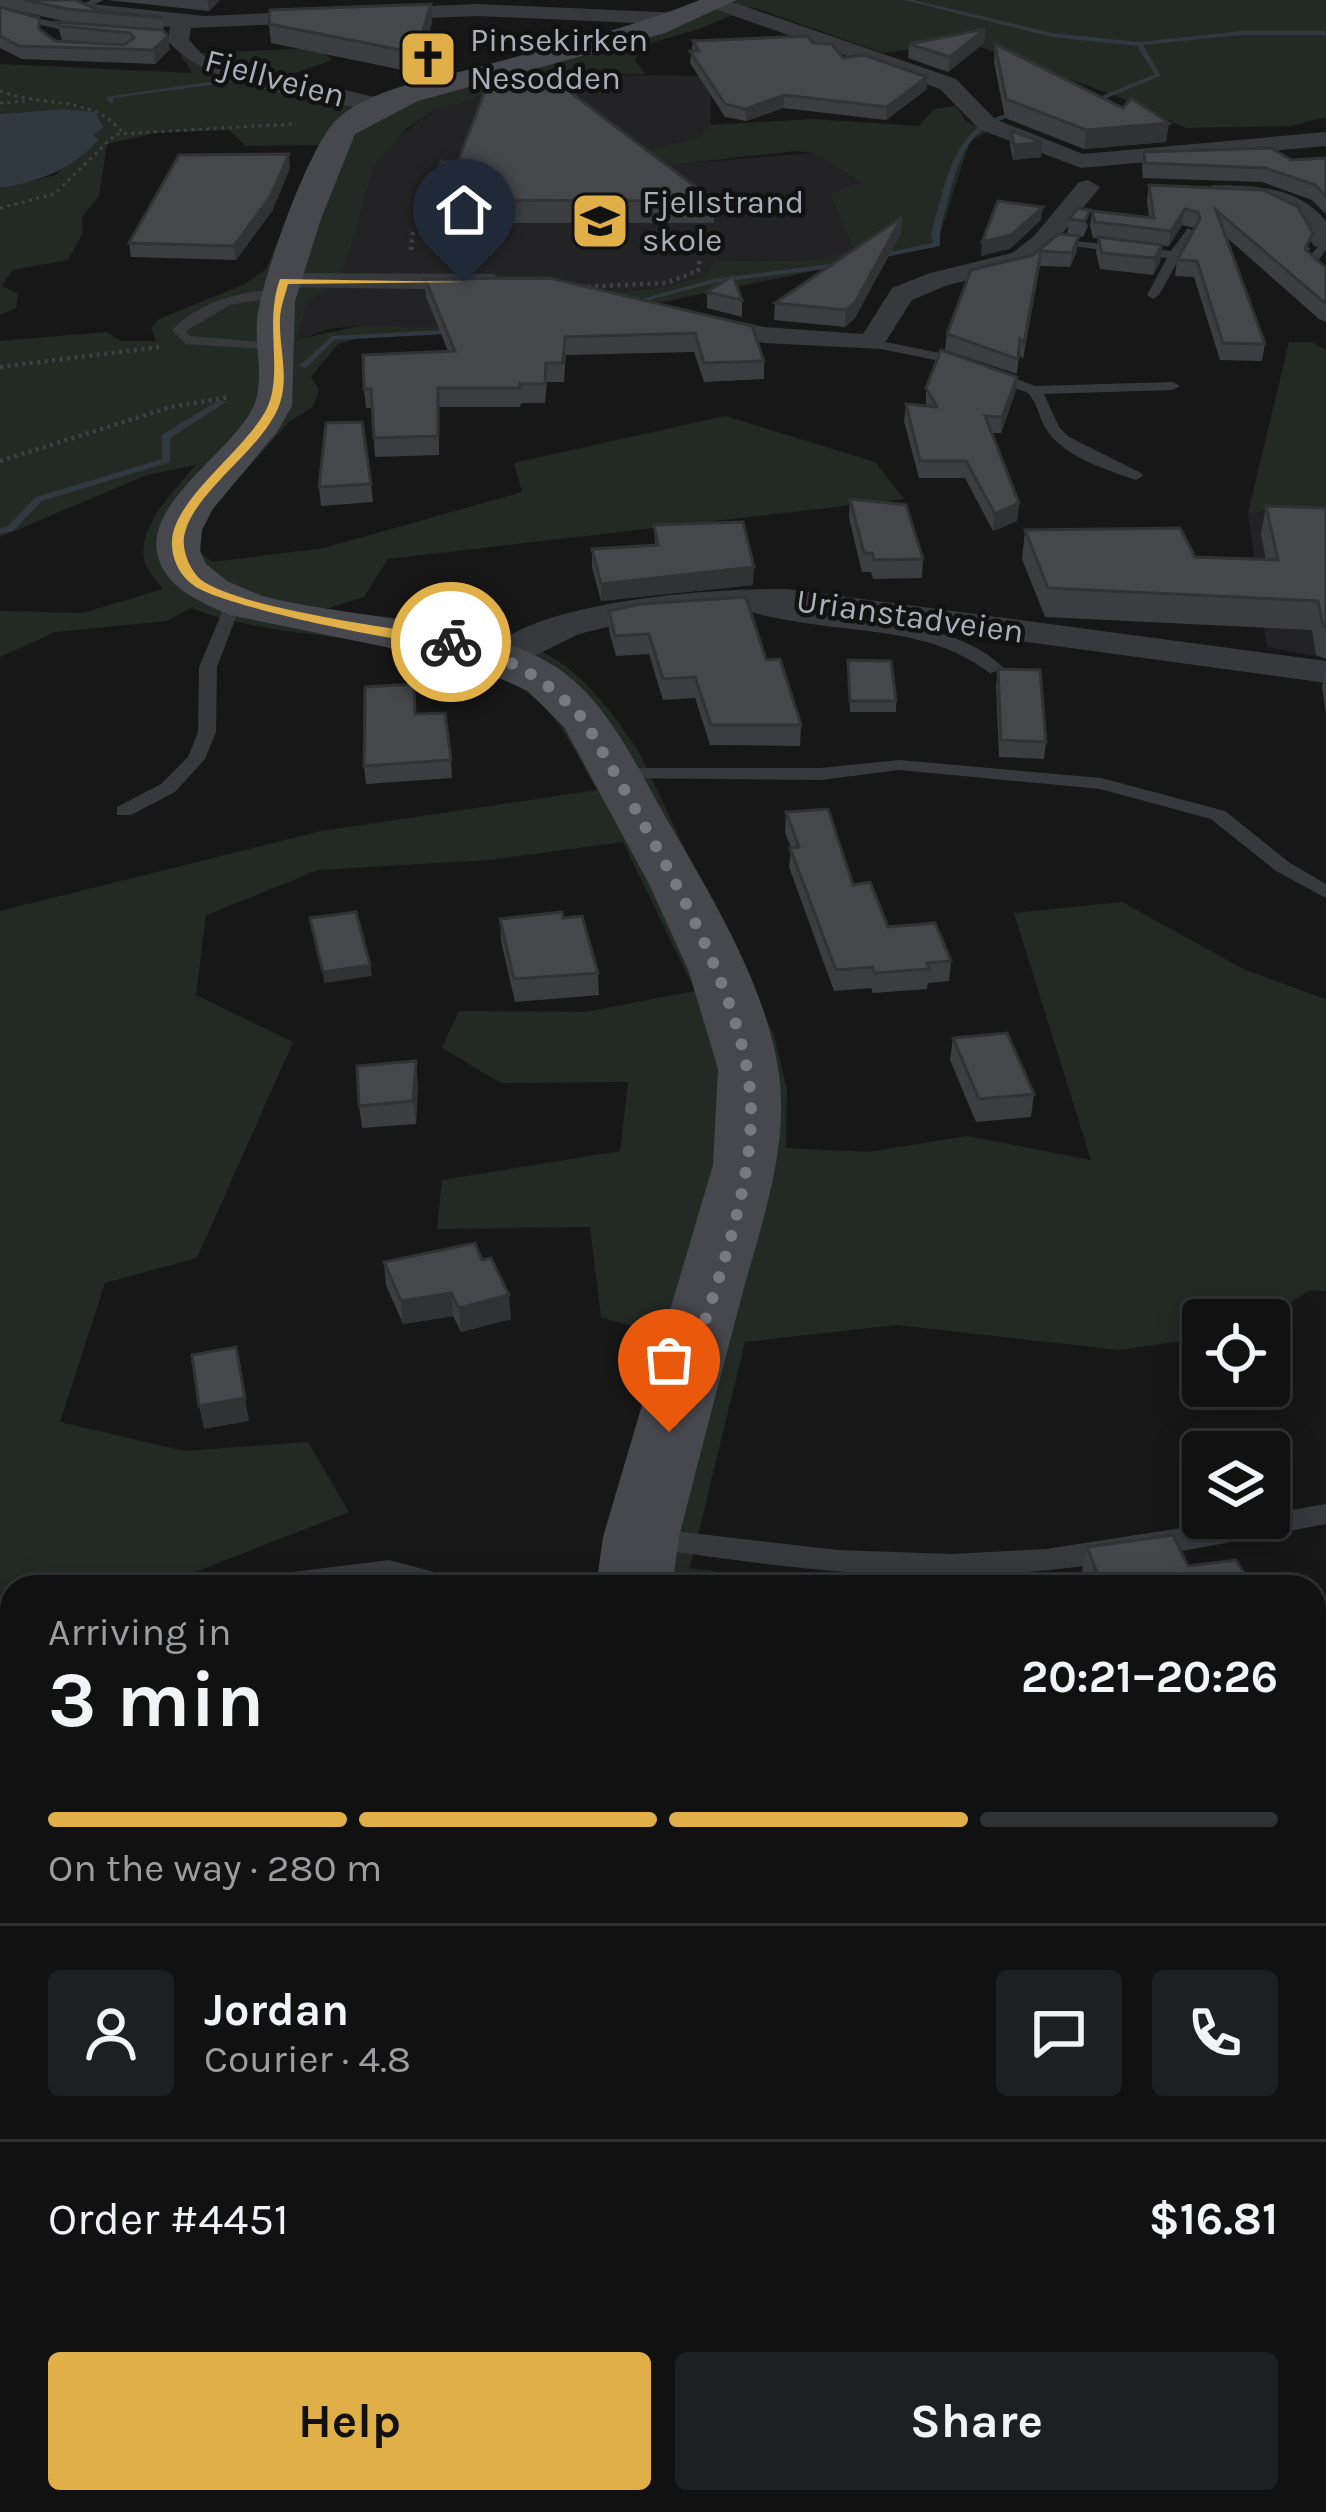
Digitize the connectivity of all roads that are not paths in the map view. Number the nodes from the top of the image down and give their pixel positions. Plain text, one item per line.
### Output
1 (81, 2) edge
2 (707, 7) edge
3 (0, 13) edge
4 (175, 31) junction
5 (107, 34) edge
6 (366, 116) junction
7 (1326, 139) edge
8 (1093, 179) junction
9 (1187, 191) edge
10 (1188, 232) edge
11 (1043, 241) junction
12 (1325, 241) edge
13 (1175, 256) junction
14 (1326, 278) edge
15 (281, 287) junction
16 (578, 287) edge
17 (1153, 295) dead end
18 (658, 310) edge
19 (872, 344) junction
20 (274, 347) junction
21 (1173, 386) dead end
22 (1033, 390) junction
23 (1136, 476) dead end
24 (734, 598) junction
25 (234, 601) junction
26 (501, 658) junction
27 (997, 669) edge
28 (1322, 670) edge
29 (614, 773) junction
30 (124, 811) dead end
31 (1326, 892) edge
32 (1326, 1514) edge
33 (640, 1537) junction
34 (357, 1575) edge
35 (404, 1575) edge
36 (635, 1575) edge

1 - 4 street
2 - 4 street
2 - 6 main road, Fjellveien
2 - 8 street
3 - 5 lane
4 - 6 street, Fjellveien
6 - 15 main road, Fjellveien
7 - 8 street
8 - 11 street
9 - 12 street
10 - 13 lane
11 - 13 lane
11 - 19 street
12 - 14 lane
13 - 17 lane
15 - 16 street
15 - 20 main road, Fjellveien
15 - 20 lane
18 - 19 street
19 - 22 lane
20 - 25 main road, Fjellveien
21 - 22 lane
22 - 23 lane
24 - 26 street, Urianstadveien
24 - 27 lane
24 - 28 street, Urianstadveien
25 - 26 main road, Fjellveien
25 - 30 lane
26 - 29 main road, Fjellveien
29 - 31 lane
29 - 33 main road, Fjellveien
32 - 33 lane
33 - 36 main road, Fjellveien
34 - 35 lane

